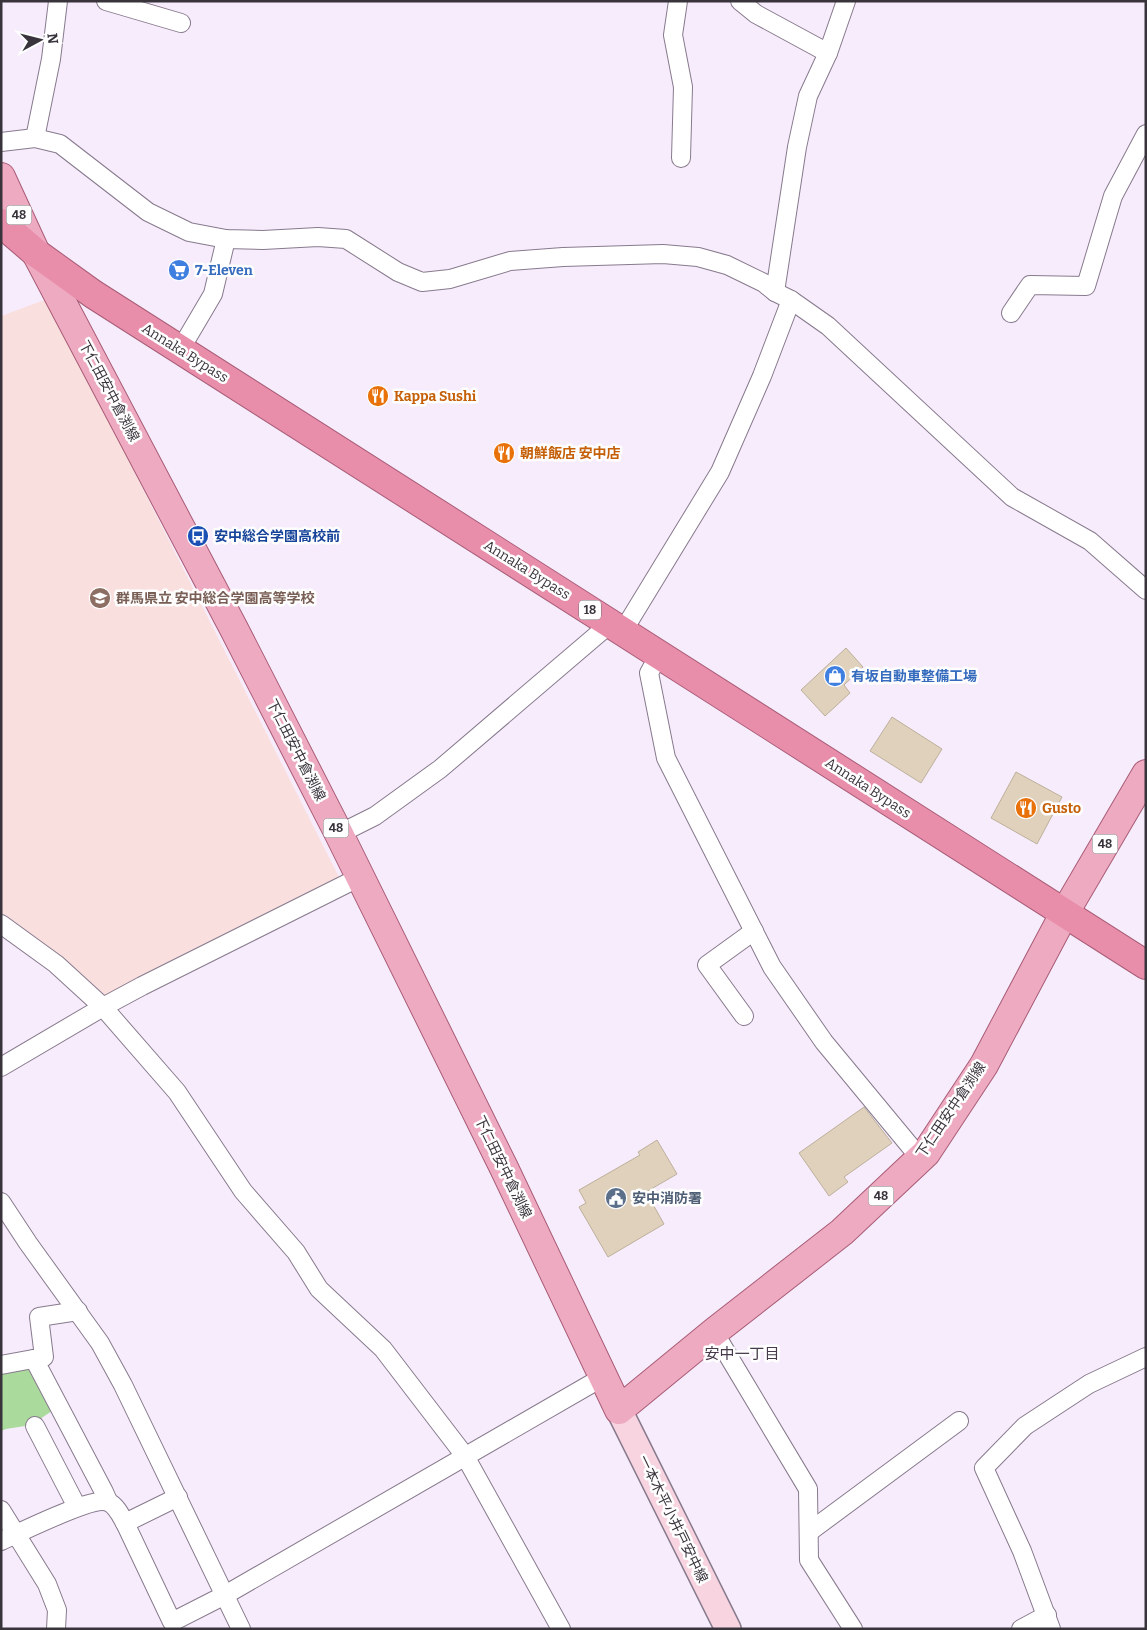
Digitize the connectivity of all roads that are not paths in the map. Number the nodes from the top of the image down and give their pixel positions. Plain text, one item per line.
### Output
1 (58, 1) edge
2 (106, 1) edge
3 (678, 1) edge
4 (740, 1) edge
5 (846, 1) edge
6 (181, 23) dead end
7 (828, 53) junction
8 (1146, 134) edge
9 (35, 138) junction
10 (1, 142) edge
11 (682, 158) dead end
12 (1, 177) edge
13 (1, 223) edge
14 (226, 239) junction
15 (36, 253) junction
16 (783, 296) junction
17 (1010, 314) dead end
18 (180, 350) junction
19 (1146, 590) edge
20 (617, 627) junction
21 (659, 655) junction
22 (1146, 774) edge
23 (339, 834) junction
24 (360, 877) junction
25 (1064, 914) junction
26 (1, 924) edge
27 (754, 931) junction
28 (1146, 965) edge
29 (103, 1007) junction
30 (744, 1016) dead end
31 (1, 1068) edge
32 (920, 1158) junction
33 (1, 1202) edge
34 (78, 1311) junction
35 (714, 1332) junction
36 (1146, 1357) edge
37 (34, 1359) junction
38 (1, 1365) edge
39 (604, 1377) junction
40 (619, 1410) junction
41 (959, 1421) dead end
42 (35, 1426) dead end
43 (465, 1456) junction
44 (178, 1496) junction
45 (108, 1502) junction
46 (77, 1507) junction
47 (1, 1510) edge
48 (125, 1523) junction
49 (809, 1532) junction
50 (9, 1537) edge
51 (225, 1595) junction
52 (1049, 1622) edge
53 (174, 1626) edge
54 (56, 1629) edge
55 (241, 1629) edge
56 (561, 1629) edge
57 (728, 1629) edge
58 (853, 1629) edge
59 (1021, 1629) edge

1 - 9 street
2 - 6 street
3 - 11 street
4 - 7 street
5 - 7 street
7 - 16 street
8 - 17 street
9 - 10 street
9 - 14 street
12 - 15 main road, 下仁田安中倉渕線 / 48
13 - 15 highway, 18
14 - 16 street
14 - 18 street
15 - 18 highway, Annaka Bypass / 18
15 - 23 main road, 下仁田安中倉渕線 / 48
16 - 19 street
16 - 20 street
18 - 20 highway, Annaka Bypass / 18
20 - 21 highway, Annaka Bypass / 18
20 - 23 street
21 - 25 highway, Annaka Bypass / 18
21 - 27 street
22 - 25 main road, 下仁田安中倉渕線 / 48
23 - 24 main road, 下仁田安中倉渕線 / 48
24 - 29 street
24 - 39 main road, 下仁田安中倉渕線 / 48
25 - 28 highway, Annaka Bypass / 18
25 - 32 main road, 下仁田安中倉渕線 / 48
26 - 29 street
27 - 30 street
27 - 32 street
29 - 31 street
29 - 43 street
32 - 35 main road, 下仁田安中倉渕線 / 48
33 - 34 street
34 - 37 street
34 - 44 street
35 - 40 main road, 下仁田安中倉渕線 / 48
35 - 49 street
36 - 52 street
37 - 38 street
37 - 45 street
39 - 40 main road, 下仁田安中倉渕線 / 48
39 - 43 street
40 - 57 main road, 一本木平小井戸安中線
41 - 49 street
42 - 46 street
43 - 51 street
43 - 56 street
44 - 48 street
44 - 51 street
45 - 46 street
45 - 48 street
46 - 50 street
47 - 50 street
48 - 53 street
49 - 58 street
50 - 54 street
51 - 53 street
51 - 55 street
52 - 59 street

